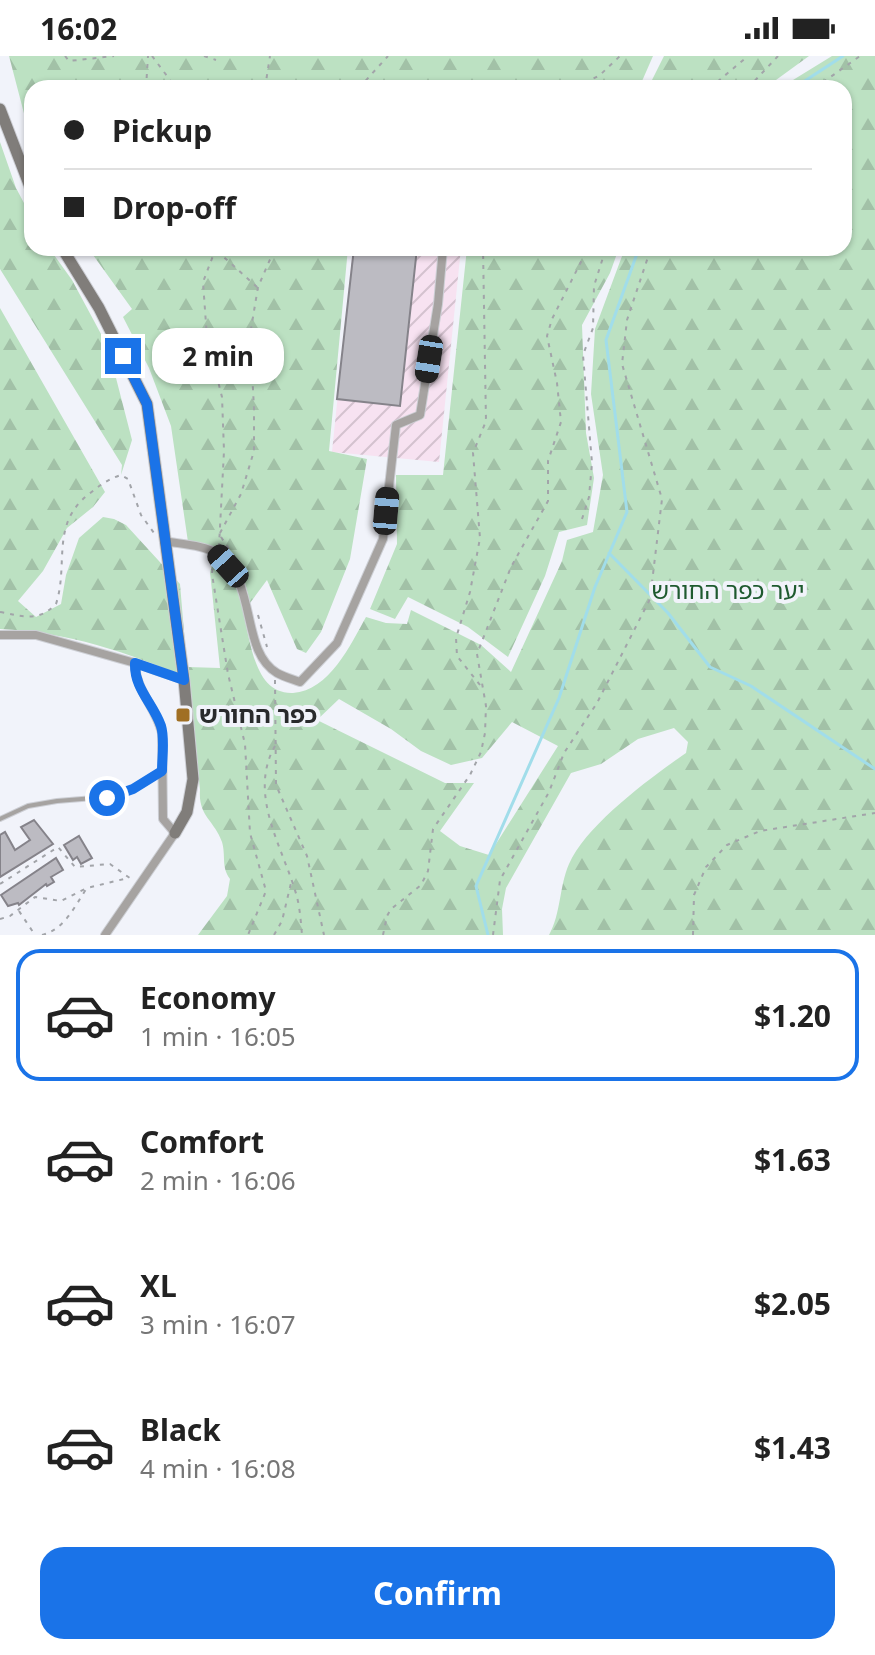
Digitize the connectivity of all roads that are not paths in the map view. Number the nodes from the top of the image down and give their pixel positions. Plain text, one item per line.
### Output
1 (0, 109) edge
2 (24, 171) edge
3 (67, 256) edge
4 (442, 256) edge
5 (164, 541) junction
6 (0, 635) edge
7 (135, 663) junction
8 (184, 680) junction
9 (162, 771) junction
10 (0, 819) edge
11 (175, 833) junction
12 (105, 935) edge

1 - 2 main road
3 - 5 main road
4 - 5 street
5 - 8 main road
6 - 7 street
7 - 8 street
7 - 9 street
8 - 11 main road
9 - 10 lane
9 - 11 street
11 - 12 street

